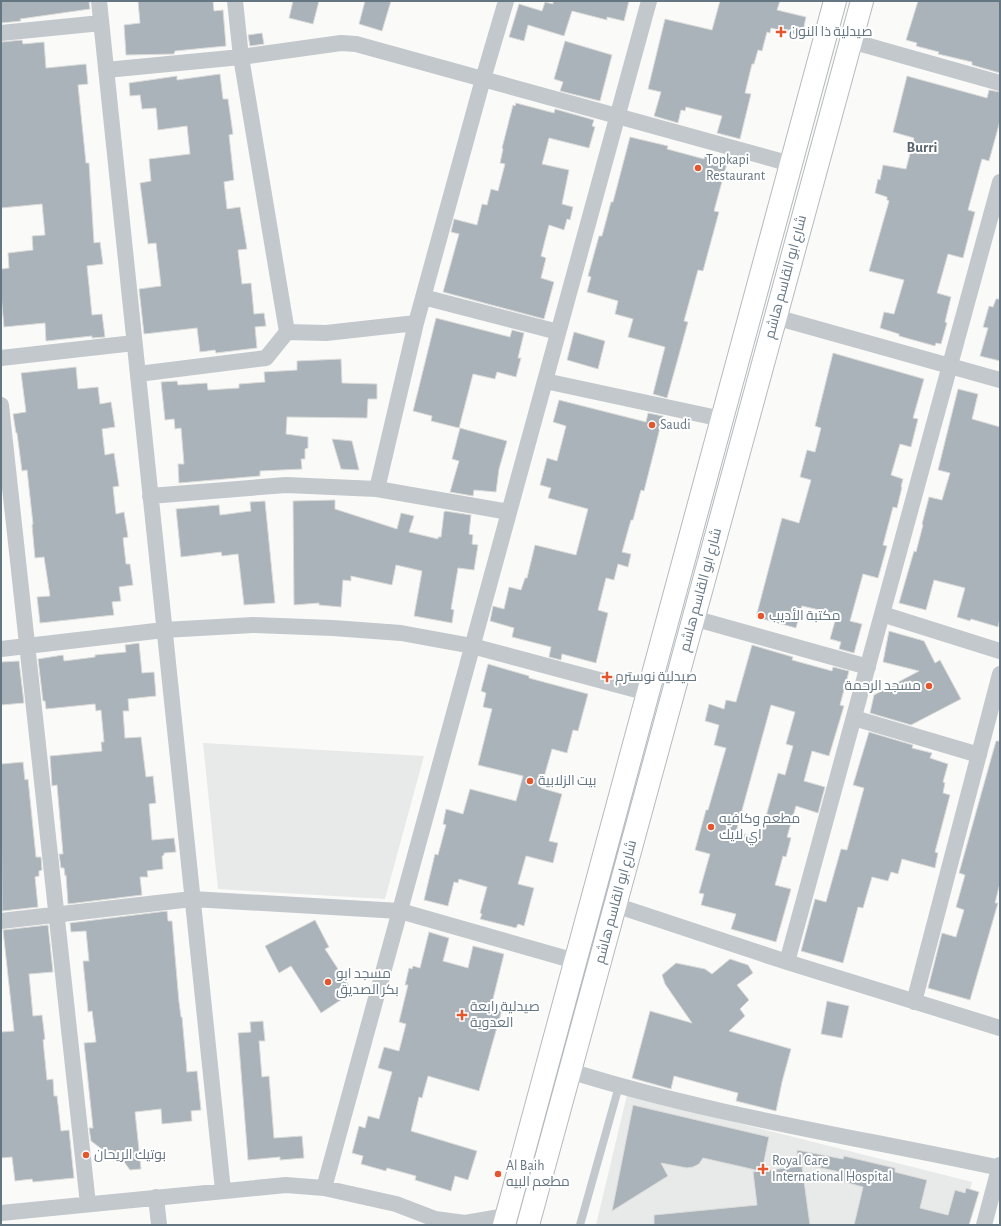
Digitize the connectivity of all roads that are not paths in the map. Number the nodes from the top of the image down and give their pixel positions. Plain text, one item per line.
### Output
1 (99, 1) edge
2 (236, 1) edge
3 (506, 1) edge
4 (649, 1) edge
5 (836, 1) edge
6 (862, 1) edge
7 (101, 23) junction
8 (1, 33) edge
9 (851, 41) junction
10 (241, 58) junction
11 (106, 70) junction
12 (483, 79) junction
13 (1000, 83) edge
14 (617, 116) junction
15 (791, 164) junction
16 (1000, 182) edge
17 (423, 297) junction
18 (776, 316) junction
19 (416, 323) junction
20 (287, 332) junction
21 (558, 332) junction
22 (134, 343) junction
23 (1, 358) edge
24 (950, 366) junction
25 (138, 374) junction
26 (1000, 380) edge
27 (545, 381) junction
28 (1, 405) edge
29 (722, 419) junction
30 (377, 489) junction
31 (150, 496) junction
32 (509, 512) junction
33 (882, 614) junction
34 (693, 618) junction
35 (164, 630) junction
36 (27, 646) junction
37 (472, 646) junction
38 (1, 649) edge
39 (1000, 651) edge
40 (868, 667) junction
41 (1000, 674) edge
42 (648, 693) junction
43 (997, 698) edge
44 (854, 718) junction
45 (979, 755) junction
46 (192, 900) junction
47 (615, 905) junction
48 (400, 911) junction
49 (56, 915) junction
50 (1, 921) edge
51 (575, 961) junction
52 (787, 962) junction
53 (914, 1002) junction
54 (1000, 1028) edge
55 (570, 1071) junction
56 (619, 1086) junction
57 (1000, 1167) edge
58 (324, 1188) junction
59 (222, 1190) junction
60 (156, 1197) junction
61 (88, 1204) junction
62 (1, 1213) edge
63 (505, 1220) edge
64 (159, 1225) edge
65 (528, 1225) edge
66 (580, 1225) edge
67 (984, 1225) edge

1 - 7 street
2 - 10 street
3 - 12 street
4 - 14 street
5 - 15 main road, شارع ابو القاسم هاشم
6 - 9 main road, شارع ابو القاسم هاشم
7 - 8 street
7 - 11 street
9 - 13 street
9 - 18 main road, شارع ابو القاسم هاشم
10 - 11 street
10 - 12 street
10 - 20 street
11 - 22 street
12 - 14 street
12 - 17 street
14 - 15 street
14 - 21 street
15 - 29 main road, شارع ابو القاسم هاشم
16 - 24 street
17 - 19 street
17 - 21 street
18 - 24 street
18 - 34 main road, شارع ابو القاسم هاشم
19 - 20 street
19 - 30 street
20 - 25 street
21 - 27 street
22 - 23 street
22 - 25 street
24 - 26 street
24 - 33 street
25 - 31 street
27 - 29 street
27 - 32 street
28 - 36 street
29 - 42 main road, شارع ابو القاسم هاشم
30 - 31 street
30 - 32 street
31 - 35 street
32 - 37 street
33 - 39 street
33 - 40 street
34 - 40 street
34 - 47 main road, شارع ابو القاسم هاشم
35 - 36 street
35 - 37 street
35 - 46 street
36 - 38 street
36 - 49 street
37 - 42 street
37 - 48 street
40 - 44 street
41 - 43 street
42 - 51 main road, شارع ابو القاسم هاشم
43 - 45 street
44 - 45 street
44 - 52 street
45 - 53 street
46 - 48 street
46 - 49 street
46 - 59 street
47 - 52 street
47 - 55 main road, شارع ابو القاسم هاشم
48 - 51 street
48 - 58 street
49 - 50 street
49 - 61 street
51 - 63 main road, شارع ابو القاسم هاشم
52 - 53 street
53 - 54 street
55 - 56 street
55 - 65 main road, شارع ابو القاسم هاشم
56 - 57 street
56 - 66 lane
57 - 67 street
58 - 59 street
58 - 63 street
59 - 60 street
60 - 61 street
60 - 64 street
61 - 62 street

